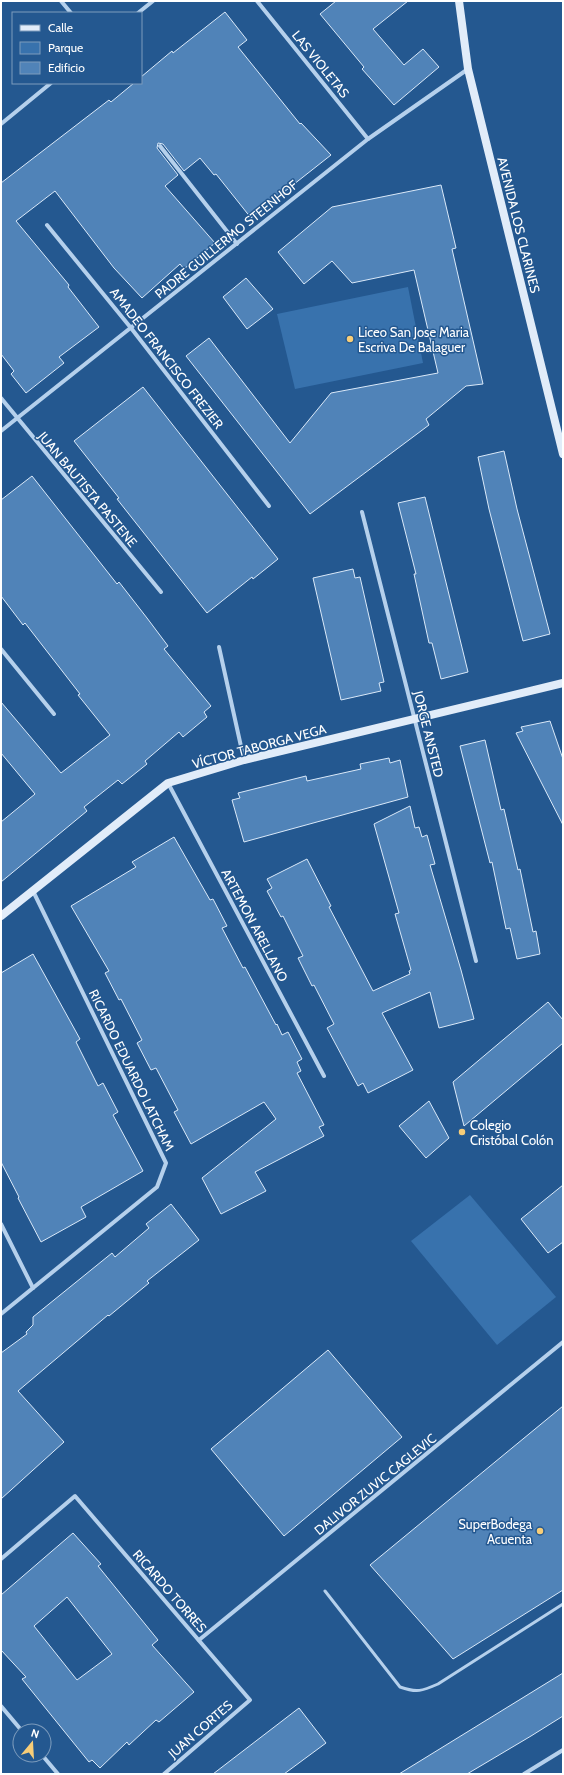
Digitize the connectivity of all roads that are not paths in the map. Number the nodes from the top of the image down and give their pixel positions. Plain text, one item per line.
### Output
1 (61, 1) edge
2 (153, 1) edge
3 (257, 1) edge
4 (459, 1) edge
5 (70, 12) edge
6 (139, 12) edge
7 (468, 69) junction
8 (50, 84) edge
9 (1, 124) edge
10 (368, 139) junction
11 (160, 146) dead end
12 (47, 225) dead end
13 (236, 244) junction
14 (131, 328) junction
15 (1, 398) edge
16 (17, 419) junction
17 (1, 431) edge
18 (563, 454) edge
19 (269, 506) dead end
20 (362, 512) dead end
21 (161, 592) dead end
22 (219, 647) dead end
23 (1, 649) edge
24 (563, 683) edge
25 (54, 714) dead end
26 (415, 718) junction
27 (244, 760) junction
28 (168, 783) junction
29 (33, 890) junction
30 (1, 916) edge
31 (476, 961) dead end
32 (324, 1076) dead end
33 (1, 1224) edge
34 (33, 1288) junction
35 (1, 1314) edge
36 (563, 1342) edge
37 (1, 1559) edge
38 (325, 1591) dead end
39 (563, 1604) edge
40 (199, 1640) junction
41 (250, 1700) joint
42 (1, 1706) edge
43 (15, 1723) edge
44 (563, 1750) edge
45 (49, 1763) edge
46 (58, 1774) edge
47 (164, 1774) edge
48 (524, 1774) edge

1 - 5 street
2 - 6 street
3 - 10 street, LAS VIOLETAS
4 - 7 street, AVENIDA LOS CLARINES
7 - 10 street, PADRE GUILLERMO STEENHOF
7 - 18 street, AVENIDA LOS CLARINES
8 - 9 street
10 - 13 street, PADRE GUILLERMO STEENHOF
11 - 13 street
12 - 14 street, AMADEO FRANCISCO FREZIER
13 - 14 street, PADRE GUILLERMO STEENHOF
14 - 16 street, PADRE GUILLERMO STEENHOF
14 - 19 street, AMADEO FRANCISCO FREZIER
15 - 16 street, JUAN BAUTISTA PASTENE
16 - 17 street, PADRE GUILLERMO STEENHOF
16 - 21 street, JUAN BAUTISTA PASTENE
20 - 26 street, JORGE ANSTED
22 - 27 street
23 - 25 street
24 - 26 street, VÍCTOR TABORGA VEGA
26 - 27 street, VÍCTOR TABORGA VEGA
26 - 31 street, JORGE ANSTED
27 - 28 street, VÍCTOR TABORGA VEGA
28 - 29 street, VÍCTOR TABORGA VEGA
28 - 32 street, ARTEMON ARELLANO
29 - 30 street, VÍCTOR TABORGA VEGA
29 - 34 street, RICARDO EDUARDO LATCHAM
33 - 34 street
34 - 35 street, RICARDO EDUARDO LATCHAM
36 - 40 street, DALIVOR ZUVIC CAGLEVIC
37 - 40 street, RICARDO TORRES
38 - 39 lane
40 - 41 street, RICARDO TORRES
41 - 47 street, JUAN CORTES
42 - 43 street
44 - 48 street
45 - 46 street

